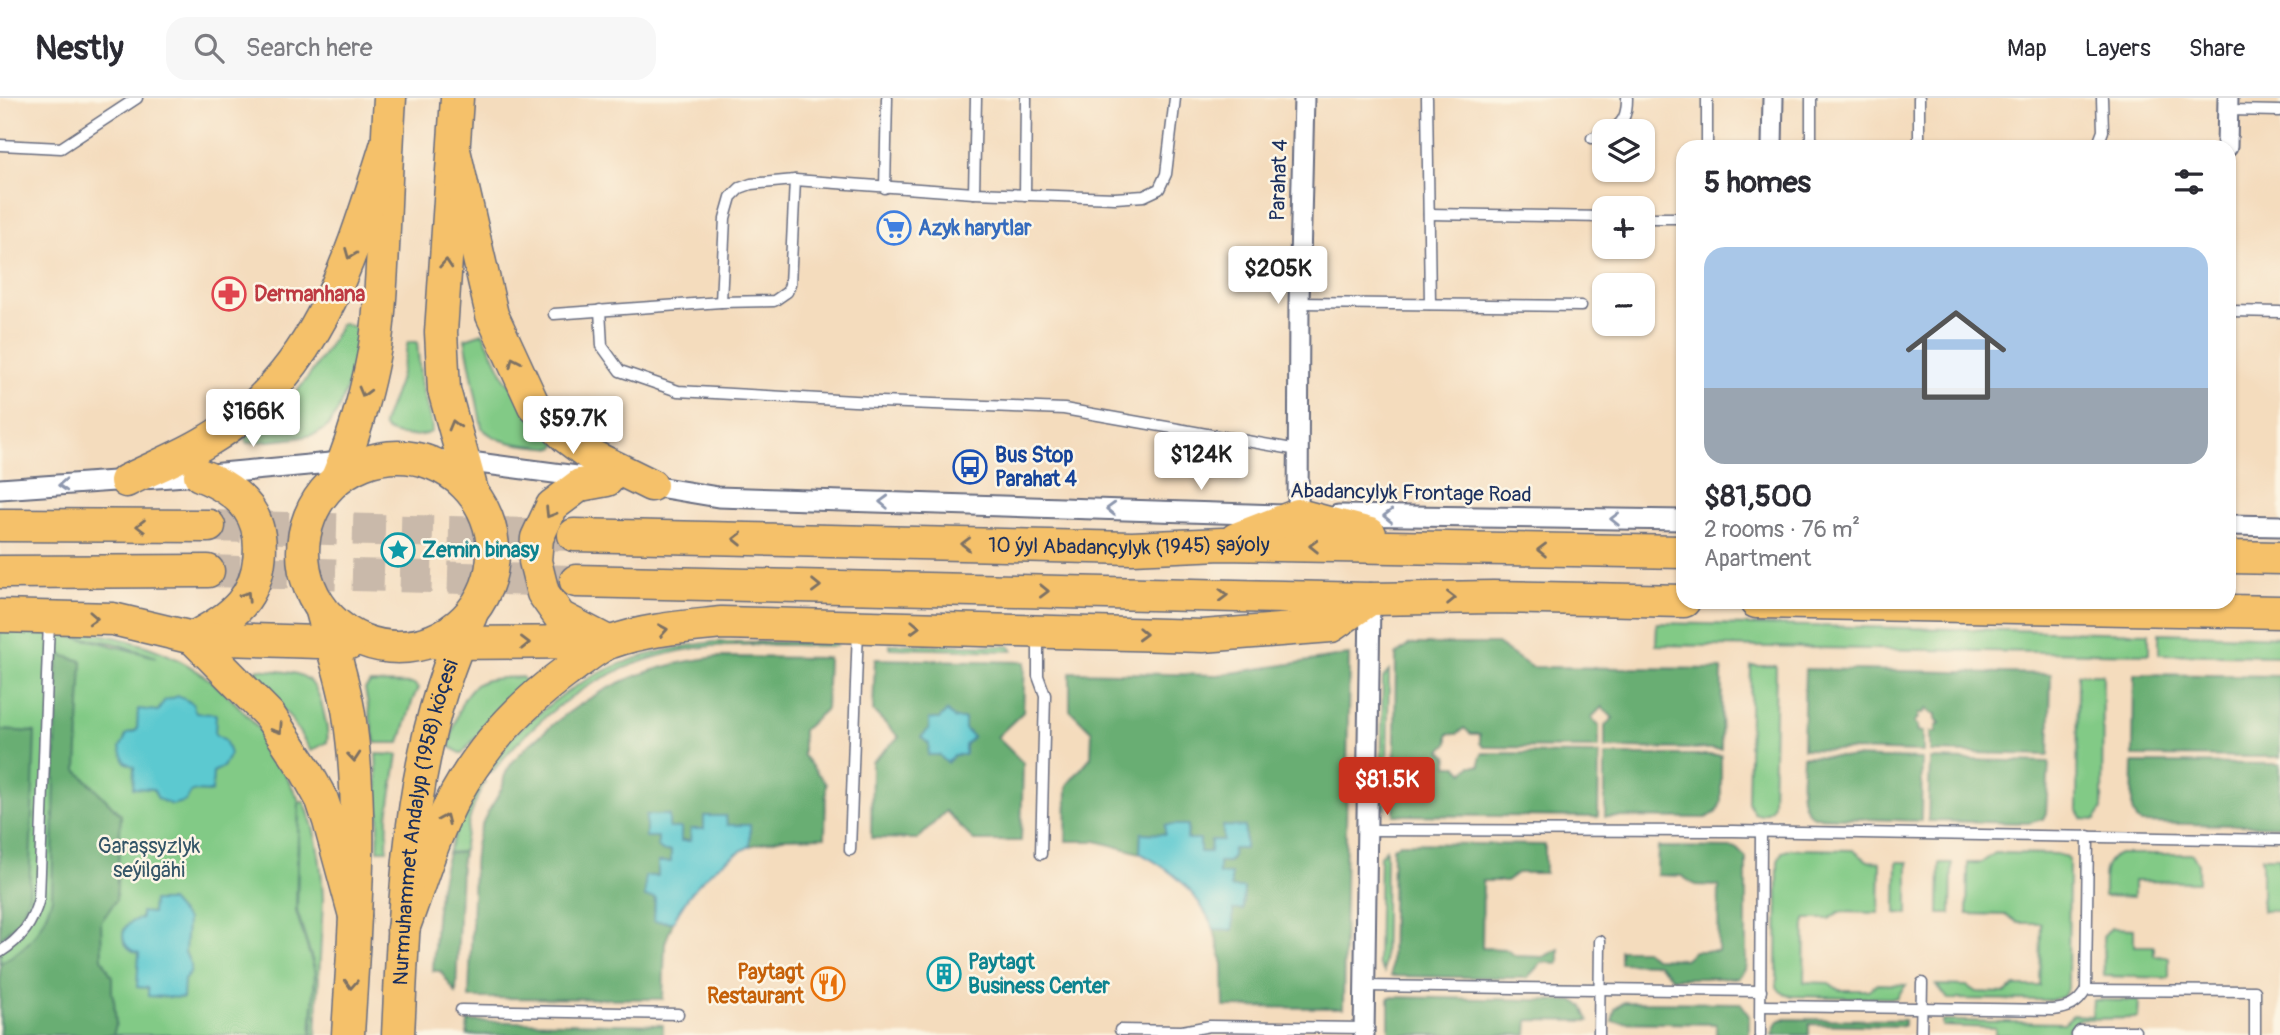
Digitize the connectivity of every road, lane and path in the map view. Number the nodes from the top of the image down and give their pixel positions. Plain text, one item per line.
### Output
1 (137, 98) edge
2 (390, 98) edge
3 (457, 98) edge
4 (887, 98) edge
5 (976, 98) edge
6 (1026, 98) edge
7 (1175, 98) edge
8 (1304, 98) edge
9 (1427, 98) edge
10 (1627, 98) edge
11 (1707, 98) edge
12 (1773, 98) edge
13 (1811, 98) edge
14 (1919, 98) edge
15 (2102, 98) edge
16 (2228, 104) edge
17 (2280, 111) edge
18 (1623, 119) edge
19 (1707, 140) edge
20 (1772, 140) edge
21 (1811, 140) edge
22 (1919, 140) edge
23 (2100, 140) edge
24 (2227, 140) edge
25 (387, 143) junction
26 (0, 145) edge
27 (454, 150) junction
28 (795, 180) junction
29 (885, 188) junction
30 (974, 192) junction
31 (1025, 195) junction
32 (1429, 214) junction
33 (1592, 217) edge
34 (1655, 218) edge
35 (1676, 218) edge
36 (722, 302) junction
37 (1299, 303) junction
38 (1430, 304) junction
39 (1581, 306) dead end
40 (600, 310) junction
41 (2236, 311) edge
42 (2280, 312) edge
43 (554, 314) dead end
44 (1298, 450) junction
45 (341, 469) junction
46 (200, 475) junction
47 (468, 476) junction
48 (607, 480) junction
49 (125, 481) junction
50 (651, 485) junction
51 (0, 489) edge
52 (1298, 515) junction
53 (1676, 520) edge
54 (0, 525) edge
55 (2236, 525) edge
56 (209, 526) tunnel mouth
57 (2280, 526) edge
58 (575, 535) tunnel mouth
59 (1222, 544) junction
60 (1419, 547) junction
61 (1676, 552) edge
62 (2236, 557) edge
63 (2280, 558) edge
64 (0, 572) edge
65 (208, 572) tunnel mouth
66 (576, 581) tunnel mouth
67 (1370, 599) junction
68 (1676, 601) edge
69 (2123, 609) edge
70 (322, 611) junction
71 (2280, 612) edge
72 (0, 616) edge
73 (49, 617) junction
74 (858, 625) junction
75 (1038, 631) junction
76 (193, 638) junction
77 (331, 642) junction
78 (608, 642) junction
79 (444, 643) junction
80 (371, 644) junction
81 (1367, 830) junction
82 (1761, 831) junction
83 (2088, 836) junction
84 (2280, 840) edge
85 (850, 850) dead end
86 (1041, 853) dead end
87 (355, 916) junction
88 (404, 929) junction
89 (1600, 941) dead end
90 (0, 952) edge
91 (1923, 983) dead end
92 (1365, 986) junction
93 (1600, 989) junction
94 (1761, 990) junction
95 (2086, 990) junction
96 (1760, 1006) junction
97 (1922, 1008) junction
98 (461, 1010) dead end
99 (678, 1014) dead end
100 (1120, 1030) dead end
101 (1364, 1031) edge
102 (2135, 1031) dead end
103 (348, 1035) edge
104 (398, 1035) edge
105 (1599, 1035) edge
106 (1760, 1035) edge
107 (1921, 1035) edge
108 (2077, 1035) edge
109 (2255, 1035) edge

1 - 26 lane
2 - 25 main road
3 - 27 main road
4 - 29 lane
5 - 30 lane
6 - 31 lane
7 - 31 lane
8 - 37 street, Parahat 4
9 - 32 lane
10 - 18 lane
11 - 19 lane
12 - 20 street
13 - 21 lane
14 - 22 lane
15 - 23 lane
16 - 17 lane
16 - 24 street
25 -> 45 main road
25 -> 49 main road
47 -> 27 main road
50 -> 27 main road
28 - 29 lane
28 - 36 lane
28 - 36 lane
29 - 30 lane
30 - 31 lane
32 - 33 lane
32 - 38 lane
34 - 35 lane
36 - 40 lane
37 - 38 lane
37 - 44 street, Parahat 4
38 - 39 lane
40 - 43 lane
40 - 44 lane
41 - 42 lane
44 - 52 street, Parahat 4
45 - 46 street
45 - 47 main road
45 - 70 main road
46 - 49 street
76 -> 46 main road
47 - 48 street
47 - 79 main road, Nurmuhammet Andalyp (1958) köçesi
48 - 50 street
48 -> 78 main road
49 -> 51 street
52 -> 50 street, Abadancylyk Frontage Road
53 -> 52 street, Abadancylyk Frontage Road
52 - 59 main road
52 - 60 main road
56 -> 54 main road
55 - 57 street
59 -> 58 main road, 10 ýyl Abadançylyk (1945) şaýoly
60 -> 59 main road, 10 ýyl Abadançylyk (1945) şaýoly
61 -> 60 main road, 10 ýyl Abadançylyk (1945) şaýoly
62 - 63 main road
64 - 65 main road
66 -> 67 main road
67 -> 68 main road
75 -> 67 main road
67 - 81 street
69 - 71 main road
70 - 77 main road
70 - 80 main road
72 - 73 main road
73 -> 76 main road
73 - 90 lane
74 -> 75 main road
78 -> 74 main road
74 - 85 lane
75 - 86 lane
76 - 77 main road
76 -> 87 main road
77 - 80 main road
77 -> 87 main road
79 -> 78 main road
88 -> 78 main road
79 - 80 main road
79 - 88 main road, Nurmuhammet Andalyp (1958) köçesi
81 - 82 lane
81 - 92 street
82 - 83 lane
82 - 94 lane
83 - 84 lane
83 - 95 lane
87 -> 103 main road
88 - 104 main road, Nurmuhammet Andalyp (1958) köçesi
89 - 93 lane
91 - 97 lane
92 - 93 lane
92 - 101 street
93 - 94 lane
93 - 105 lane
94 - 96 lane
95 - 97 lane
95 - 109 lane
96 - 97 lane
96 - 106 lane
97 - 107 lane
98 - 99 lane
100 - 101 lane
102 - 108 lane

